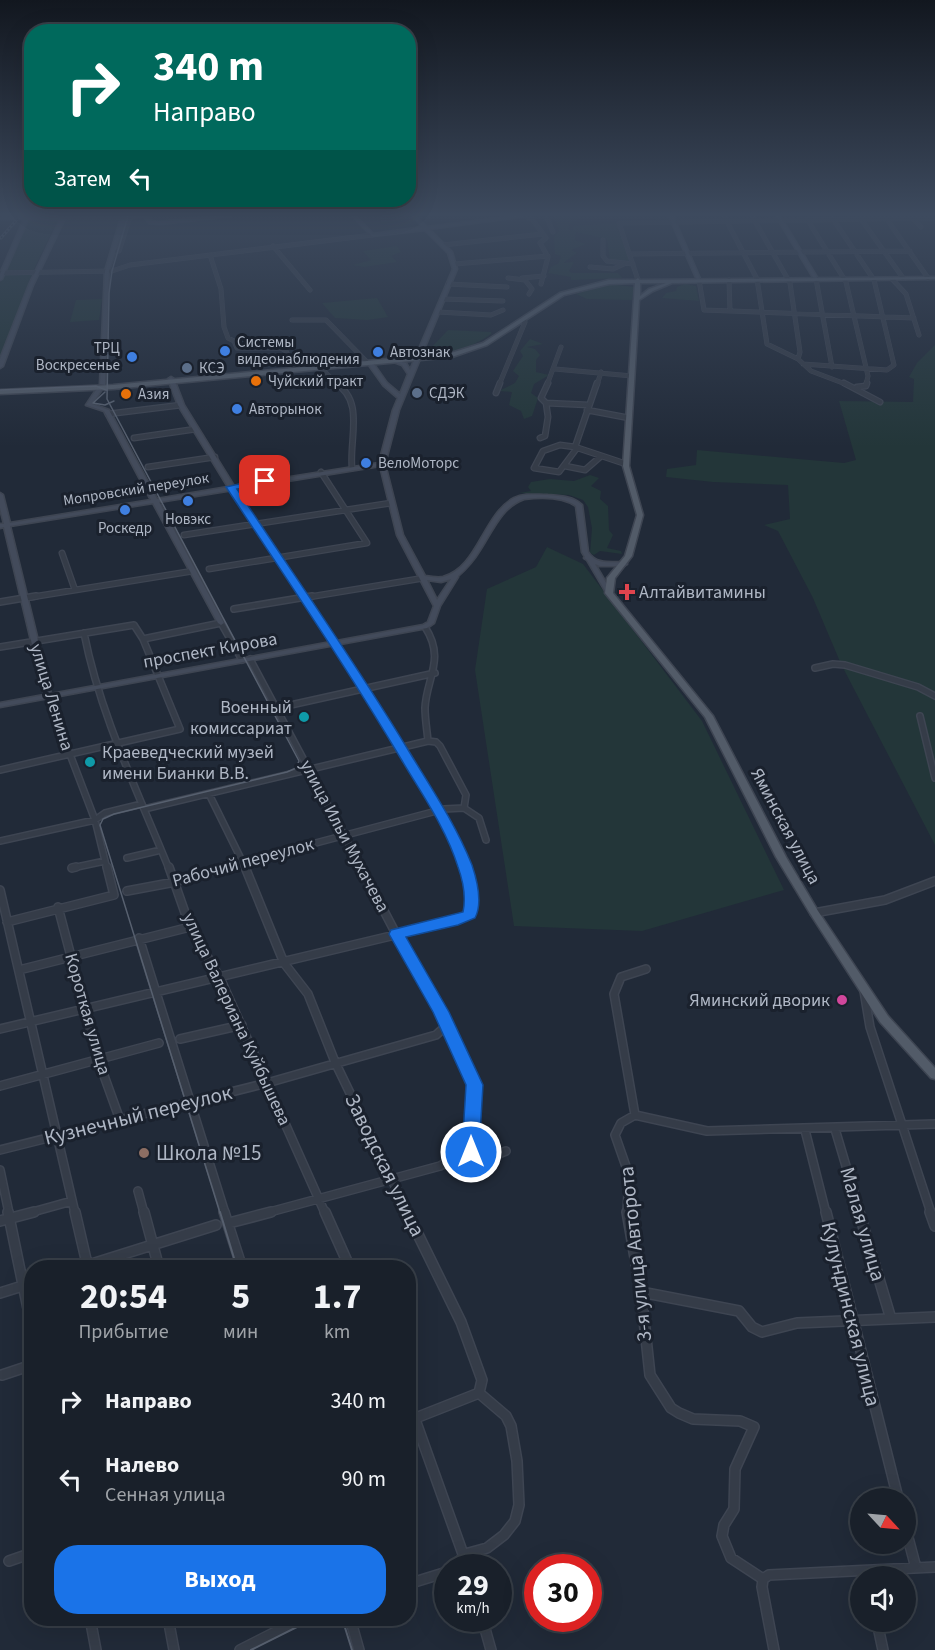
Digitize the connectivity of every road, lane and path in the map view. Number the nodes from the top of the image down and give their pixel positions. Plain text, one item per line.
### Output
1 (29, 293) edge
2 (106, 293) edge
3 (222, 293) edge
4 (445, 293) edge
5 (561, 293) edge
6 (564, 293) edge
7 (638, 293) edge
8 (647, 293) edge
9 (701, 293) edge
10 (729, 293) edge
11 (759, 293) edge
12 (790, 293) edge
13 (818, 293) edge
14 (848, 293) edge
15 (877, 293) edge
16 (905, 293) edge
17 (443, 298) junction
18 (638, 299) junction
19 (504, 301) dead end
20 (503, 310) dead end
21 (730, 311) junction
22 (438, 312) junction
23 (761, 312) junction
24 (794, 313) junction
25 (822, 314) junction
26 (853, 315) junction
27 (883, 317) junction
28 (914, 318) junction
29 (292, 320) dead end
30 (522, 320) junction
31 (919, 335) dead end
32 (561, 347) dead end
33 (416, 358) junction
34 (798, 359) junction
35 (396, 360) junction
36 (368, 363) junction
37 (803, 364) junction
38 (0, 366) edge
39 (832, 367) junction
40 (294, 368) junction
41 (322, 369) junction
42 (555, 369) junction
43 (866, 369) junction
44 (601, 372) junction
45 (410, 373) junction
46 (632, 376) junction
47 (171, 381) junction
48 (102, 386) junction
49 (854, 387) junction
50 (0, 390) edge
51 (496, 393) dead end
52 (400, 398) junction
53 (880, 402) dead end
54 (546, 403) junction
55 (181, 405) junction
56 (589, 405) junction
57 (587, 410) junction
58 (108, 414) junction
59 (629, 418) junction
60 (195, 429) junction
61 (134, 438) dead end
62 (540, 438) dead end
63 (576, 447) junction
64 (215, 457) junction
65 (600, 457) junction
66 (382, 464) junction
67 (626, 464) junction
68 (565, 466) junction
69 (148, 467) dead end
70 (352, 468) junction
71 (321, 472) junction
72 (231, 487) junction
73 (0, 495) edge
74 (155, 500) junction
75 (392, 504) junction
76 (345, 509) junction
77 (255, 523) junction
78 (3, 525) edge
79 (184, 535) dead end
80 (62, 553) dead end
81 (587, 558) junction
82 (280, 559) junction
83 (624, 564) junction
84 (209, 569) dead end
85 (193, 571) junction
86 (455, 577) junction
87 (424, 578) junction
88 (75, 590) junction
89 (609, 593) junction
90 (305, 597) junction
91 (26, 598) junction
92 (0, 602) edge
93 (437, 606) junction
94 (234, 609) dead end
95 (221, 623) junction
96 (425, 627) junction
97 (84, 633) junction
98 (143, 639) junction
99 (33, 641) junction
100 (333, 643) junction
101 (0, 647) edge
102 (250, 658) junction
103 (242, 660) junction
104 (815, 668) dead end
105 (435, 673) junction
106 (157, 675) junction
107 (99, 685) junction
108 (364, 687) junction
109 (48, 694) junction
110 (935, 696) edge
111 (0, 705) edge
112 (277, 708) junction
113 (920, 716) dead end
114 (428, 741) junction
115 (119, 744) junction
116 (401, 748) junction
117 (70, 755) junction
118 (0, 770) edge
119 (307, 770) junction
120 (935, 778) edge
121 (209, 794) junction
122 (143, 806) junction
123 (464, 808) junction
124 (437, 812) junction
125 (95, 820) junction
126 (344, 835) junction
127 (486, 840) dead end
128 (0, 842) edge
129 (161, 850) junction
130 (126, 858) dead end
131 (105, 861) junction
132 (243, 861) junction
133 (72, 868) dead end
134 (935, 881) edge
135 (175, 882) junction
136 (0, 890) edge
137 (127, 891) dead end
138 (58, 907) junction
139 (814, 913) junction
140 (7, 922) junction
141 (190, 927) junction
142 (396, 934) junction
143 (139, 938) junction
144 (71, 957) junction
145 (284, 963) junction
146 (646, 969) dead end
147 (19, 970) junction
148 (220, 978) junction
149 (864, 990) junction
150 (156, 991) junction
151 (84, 1008) junction
152 (31, 1022) junction
153 (242, 1025) junction
154 (447, 1026) junction
155 (0, 1029) edge
156 (180, 1039) dead end
157 (159, 1043) dead end
158 (98, 1059) junction
159 (335, 1062) junction
160 (42, 1075) junction
161 (935, 1075) edge
162 (267, 1083) junction
163 (0, 1086) edge
164 (192, 1102) junction
165 (635, 1115) junction
166 (120, 1120) junction
167 (935, 1124) edge
168 (902, 1126) junction
169 (835, 1129) junction
170 (805, 1130) junction
171 (58, 1135) junction
172 (471, 1149) junction
173 (0, 1150) edge
174 (506, 1151) dead end
175 (0, 1170) edge
176 (393, 1178) junction
177 (138, 1191) dead end
178 (320, 1200) junction
179 (72, 1201) junction
180 (4, 1220) edge
181 (229, 1222) junction
182 (216, 1226) dead end
183 (935, 1226) edge
184 (153, 1246) junction
185 (84, 1260) edge
186 (108, 1260) edge
187 (157, 1260) edge
188 (240, 1260) edge
189 (346, 1260) edge
190 (22, 1286) junction
191 (641, 1292) junction
192 (0, 1293) edge
193 (24, 1294) edge
194 (935, 1317) edge
195 (891, 1319) junction
196 (853, 1321) junction
197 (24, 1368) edge
198 (3, 1375) dead end
199 (479, 1393) junction
200 (416, 1418) edge
201 (416, 1430) edge
202 (895, 1488) edge
203 (465, 1554) joint
204 (24, 1556) edge
205 (9, 1561) dead end
206 (935, 1567) edge
207 (916, 1568) edge
208 (850, 1574) edge
209 (434, 1576) edge
210 (763, 1579) junction
211 (416, 1582) edge
212 (92, 1626) edge
213 (170, 1626) edge
214 (287, 1626) edge
215 (352, 1626) edge
216 (486, 1632) edge
217 (879, 1632) edge
218 (96, 1650) edge
219 (174, 1650) edge
220 (240, 1650) edge
221 (359, 1650) edge
222 (491, 1650) edge
223 (774, 1650) edge
224 (883, 1650) edge

1 - 38 main road
2 - 48 main road
3 - 40 street
4 - 17 main road
5 - 33 main road
6 - 30 main road
7 - 18 main road
8 - 18 main road
9 - 21 street
10 - 21 street
11 - 23 street
12 - 24 street
13 - 25 street
14 - 26 street
15 - 27 street
16 - 28 street
17 - 19 street
17 - 22 main road
18 - 46 main road
20 - 22 street
21 - 23 street
22 - 33 main road
23 - 24 street
23 - 34 street
24 - 25 street
24 - 34 street
25 - 26 street
25 - 39 street
26 - 27 street
26 - 43 street
27 - 28 street
27 - 43 street
28 - 31 street
29 - 36 street
30 - 33 main road
30 - 51 street
32 - 42 street
33 - 35 main road
33 - 45 main road
34 - 37 street
35 - 36 main road
35 - 45 main road
36 - 40 main road
36 - 41 main road
36 - 52 main road
37 - 39 street
37 - 49 street
39 - 43 street
40 - 47 main road
41 - 47 main road
41 - 70 street
42 - 44 street
42 - 54 street
43 - 49 street
44 - 46 street
44 - 56 street
45 - 52 main road
46 - 59 main road
47 - 48 main road
47 - 55 main road
48 - 50 main road
48 - 58 main road
49 - 53 street
52 - 66 main road
54 - 56 street
54 - 62 street
55 - 58 street
55 - 60 main road
56 - 57 street
57 - 59 street
57 - 63 street
58 - 74 main road
59 - 67 main road
60 - 61 street
60 - 64 main road
63 - 65 street
63 - 68 street
63 - 68 street
64 - 69 street
64 - 72 main road
65 - 67 street
65 - 68 street
66 - 70 main road, Мопровский переулок
66 - 75 main road
67 - 83 main road
70 - 71 main road, Мопровский переулок
71 - 72 main road, Мопровский переулок
71 - 76 street
72 - 74 main road, Мопровский переулок
72 - 77 street
73 - 78 main road, улица Ленина
74 - 78 main road, Мопровский переулок
74 - 85 main road
75 - 76 street
75 - 87 main road
76 - 77 street
76 - 82 street
77 - 79 street
77 - 82 street
78 - 91 main road, улица Ленина
80 - 88 street
81 - 83 main road
81 - 86 main road
81 - 89 main road
82 - 84 street
82 - 90 street
83 - 89 main road
85 - 88 street
85 - 95 main road
86 - 87 main road
86 - 93 main road
87 - 90 street
87 - 93 main road
88 - 91 street
89 - 139 main road, Яминская улица
90 - 94 street
90 - 100 street
91 - 92 street
91 - 99 main road, улица Ленина
93 - 96 main road
95 - 98 street
95 - 103 street
96 - 100 main road, проспект Кирова
96 - 105 street
97 - 98 street
97 - 99 street
97 - 107 street, улица Валериана Куйбышева
98 - 106 street
99 - 101 street
99 - 109 main road, улица Ленина
100 - 102 main road, проспект Кирова
100 - 108 street
102 - 103 main road, проспект Кирова
102 - 112 street, улица Ильи Мухачева
103 - 106 main road, проспект Кирова
104 - 110 street
105 - 108 street
105 - 114 street
106 - 107 main road, проспект Кирова
106 - 115 street
107 - 109 main road, проспект Кирова
107 - 115 street, улица Валериана Куйбышева
108 - 112 street
108 - 116 street
109 - 111 main road, проспект Кирова
109 - 117 street, улица Ленина
112 - 119 street, улица Ильи Мухачева
113 - 120 street
114 - 116 street
114 - 123 street
115 - 117 street
115 - 122 street, улица Валериана Куйбышева
116 - 119 street
116 - 124 street
117 - 118 street
117 - 125 street, улица Ленина
119 - 121 street
119 - 126 street, улица Ильи Мухачева
121 - 122 street
121 - 132 street, Заводская улица
122 - 125 street
122 - 129 street, улица Валериана Куйбышева
123 - 124 street, Рабочий переулок
123 - 127 street
124 - 126 street, Рабочий переулок
124 - 142 street
125 - 128 street
125 - 131 street, улица Ленина
126 - 132 street, Рабочий переулок
126 - 142 street, улица Ильи Мухачева
129 - 130 street
129 - 135 street, улица Валериана Куйбышева
131 - 133 street
131 - 138 street, улица Ленина
132 - 135 street, Рабочий переулок
132 - 145 street, Заводская улица
134 - 139 street
135 - 137 street, Рабочий переулок
135 - 141 street, улица Валериана Куйбышева
136 - 140 street
138 - 140 street
138 - 144 street, Короткая улица
139 - 149 main road, Яминская улица
140 - 147 street
141 - 143 street
141 - 148 street, улица Валериана Куйбышева
142 - 145 street
142 - 154 street, улица Ильи Мухачева
143 - 144 street
143 - 150 street
144 - 147 street
144 - 151 street, Короткая улица
145 - 148 street
145 - 159 street, Заводская улица
146 - 165 street
147 - 152 street
148 - 150 street
148 - 153 street, улица Валериана Куйбышева
149 - 161 main road, Яминская улица
149 - 168 street
150 - 151 street
150 - 164 street
151 - 152 street
151 - 158 street, Короткая улица
152 - 155 street
152 - 160 street
153 - 156 street
153 - 162 street, улица Валериана Куйбышева
154 - 159 street, Кузнечный переулок
154 - 172 street, улица Ильи Мухачева
157 - 158 street
158 - 160 street
158 - 166 street, Короткая улица
159 - 162 street, Кузнечный переулок
159 - 176 street, Заводская улица
160 - 163 street
160 - 171 street
162 - 164 street, Кузнечный переулок
162 - 178 street, улица Валериана Куйбышева
164 - 166 street, Кузнечный переулок
164 - 181 street
165 - 170 street
165 - 191 street, 3-я улица Авторота
166 - 171 street, Кузнечный переулок
167 - 168 street
168 - 169 street
168 - 183 street
169 - 170 street
169 - 195 street, Малая улица
170 - 196 street, Кулундинская улица
171 - 173 street, Кузнечный переулок
171 - 179 street
172 - 174 street
172 - 176 street
175 - 180 street
176 - 178 street
176 - 199 street, Заводская улица
177 - 184 street
178 - 181 street
178 - 189 street, улица Валериана Куйбышева
179 - 180 street
179 - 185 street
180 - 190 street
181 - 188 street
182 - 184 street
184 - 186 street
184 - 187 street
190 - 192 street
190 - 193 street
191 - 196 street
191 - 210 street, 3-я улица Авторота
194 - 195 street
195 - 196 street
196 - 202 street, Кулундинская улица
197 - 198 street
199 - 200 street
199 - 203 street
201 - 203 street
204 - 205 street
206 - 207 street
208 - 210 street
209 - 211 street
210 - 223 street
212 - 218 street
213 - 219 street
214 - 220 street
215 - 221 street
216 - 222 street
217 - 224 street

